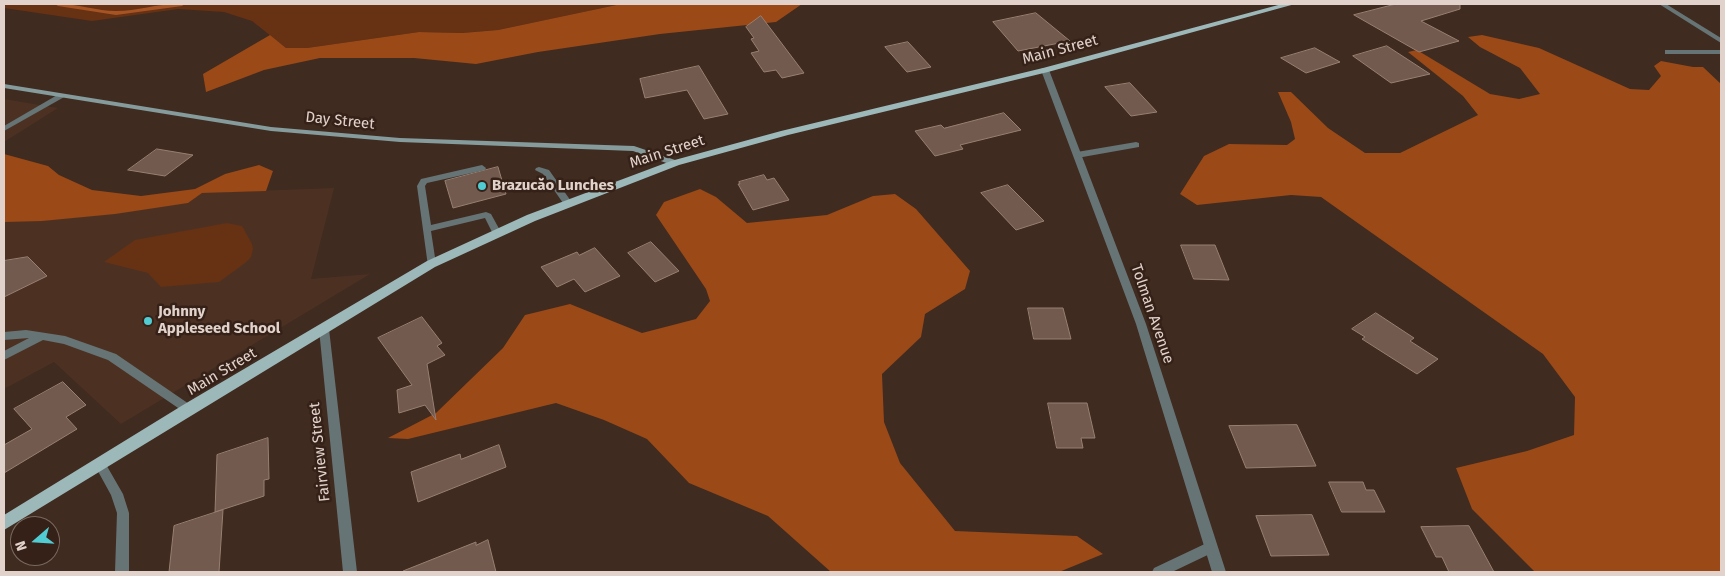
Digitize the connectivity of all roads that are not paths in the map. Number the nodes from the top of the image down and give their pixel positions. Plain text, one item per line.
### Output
1 (1291, 4) edge
2 (1662, 4) edge
3 (1711, 34) junction
4 (1721, 34) edge
5 (1721, 41) edge
6 (1668, 52) dead end
7 (1721, 52) edge
8 (1045, 70) junction
9 (4, 86) edge
10 (62, 96) junction
11 (4, 129) edge
12 (1136, 145) dead end
13 (1077, 155) junction
14 (675, 163) junction
15 (482, 168) dead end
16 (539, 170) dead end
17 (568, 204) junction
18 (427, 229) junction
19 (497, 234) junction
20 (431, 264) junction
21 (324, 329) junction
22 (4, 336) edge
23 (42, 336) junction
24 (4, 356) edge
25 (188, 409) junction
26 (100, 464) junction
27 (4, 523) edge
28 (1211, 547) junction
29 (122, 572) edge
30 (350, 572) edge
31 (1159, 572) edge
32 (1219, 572) edge

1 - 8 main road, Main Street
2 - 3 street
3 - 4 street
3 - 5 street
6 - 7 street
8 - 13 street, Tolman Avenue
8 - 14 main road, Main Street
9 - 10 main road, Day Street
10 - 11 street
10 - 14 main road, Day Street
12 - 13 street
13 - 28 street, Tolman Avenue
14 - 17 main road, Main Street
15 - 18 street
16 - 17 street
17 - 19 main road, Main Street
18 - 19 street
18 - 20 street
19 - 20 main road, Main Street
20 - 21 main road, Main Street
21 - 25 main road, Main Street
21 - 30 street, Fairview Street
22 - 23 street
23 - 24 street
23 - 25 street
25 - 26 main road, Main Street
26 - 27 main road, Main Street
26 - 29 street
28 - 31 street
28 - 32 street, Tolman Avenue

